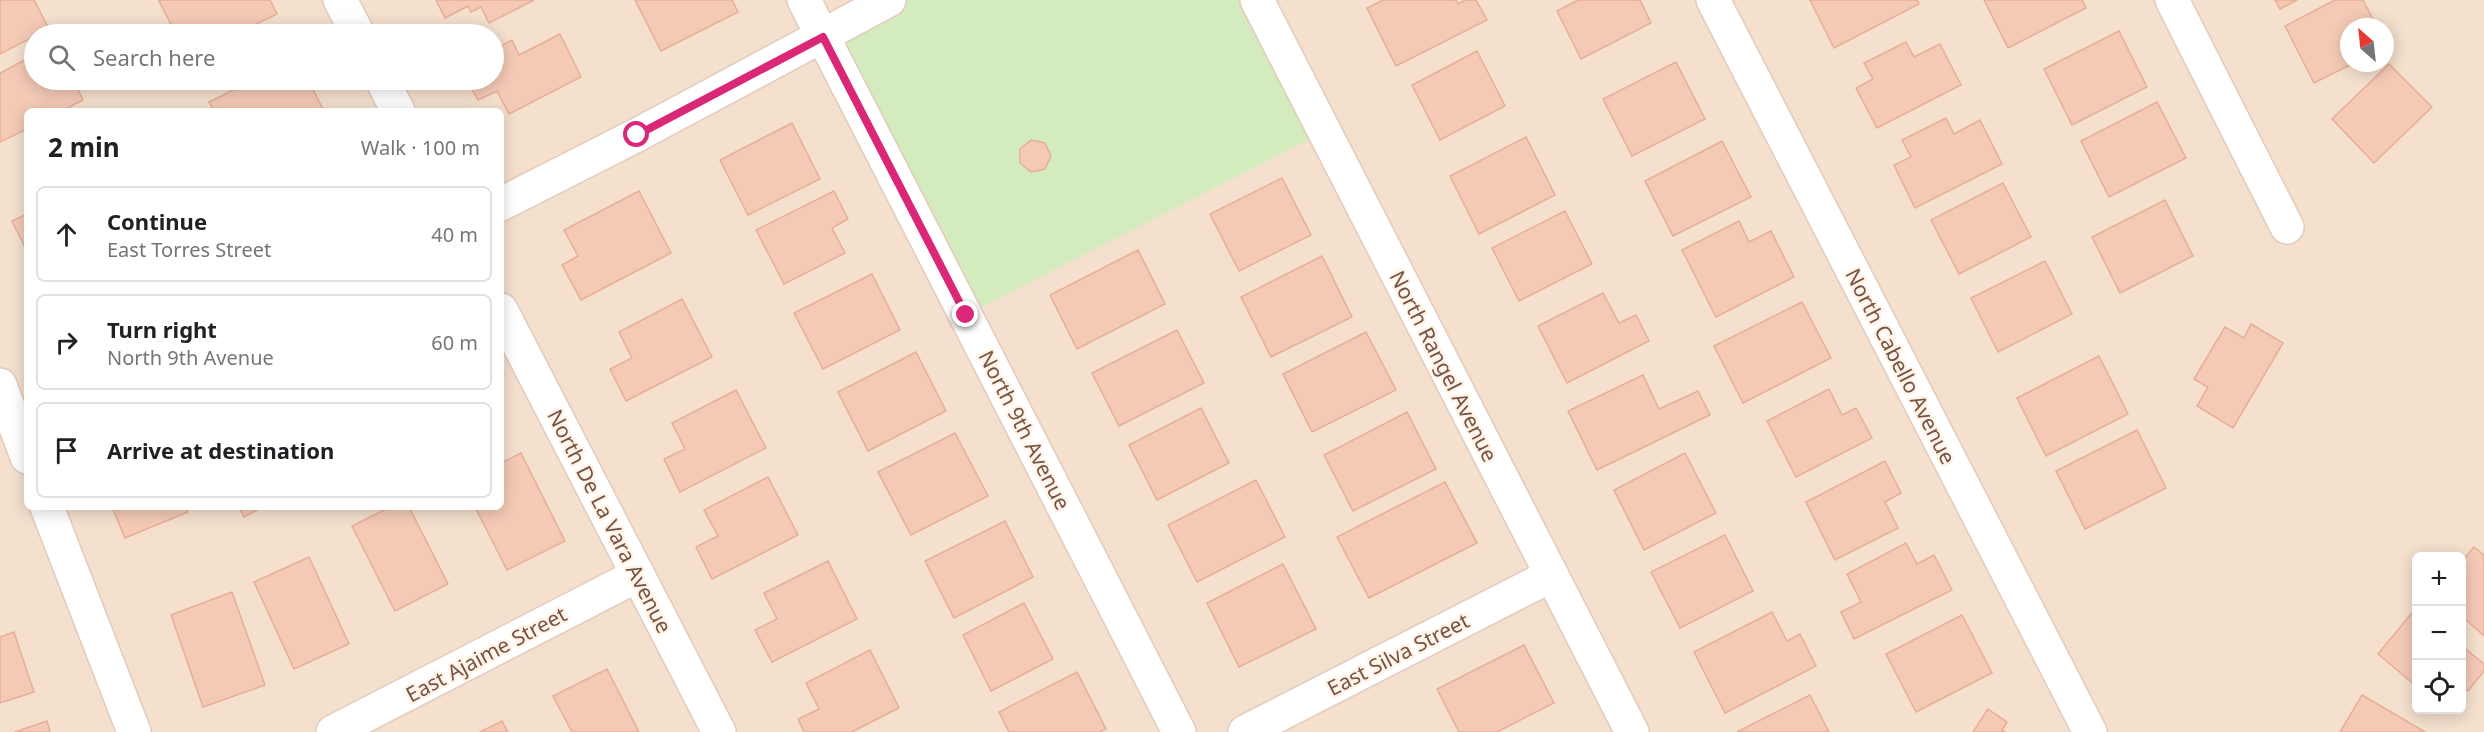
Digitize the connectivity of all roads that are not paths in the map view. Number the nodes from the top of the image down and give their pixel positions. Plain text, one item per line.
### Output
1 (340, 0) edge
2 (804, 0) edge
3 (889, 0) edge
4 (1257, 0) edge
5 (1713, 0) edge
6 (2172, 0) edge
7 (353, 24) edge
8 (823, 37) junction
9 (387, 90) edge
10 (396, 108) edge
11 (504, 202) edge
12 (2287, 227) dead end
13 (504, 316) edge
14 (0, 385) edge
15 (24, 438) edge
16 (47, 510) edge
17 (638, 575) junction
18 (1552, 575) junction
19 (134, 732) edge
20 (333, 732) edge
21 (720, 732) edge
22 (1179, 732) edge
23 (1245, 732) edge
24 (1632, 732) edge
25 (2090, 732) edge

1 - 7 street
2 - 8 street, North 9th Avenue
3 - 8 street
4 - 18 street, North Rangel Avenue
5 - 25 street, North Cabello Avenue
6 - 12 street
8 - 11 street
8 - 22 street, North 9th Avenue
9 - 10 street
13 - 17 street, North De La Vara Avenue
14 - 15 street
16 - 19 street
17 - 20 street, East Ajaime Street
17 - 21 street, North De La Vara Avenue
18 - 23 street, East Silva Street
18 - 24 street, North Rangel Avenue

